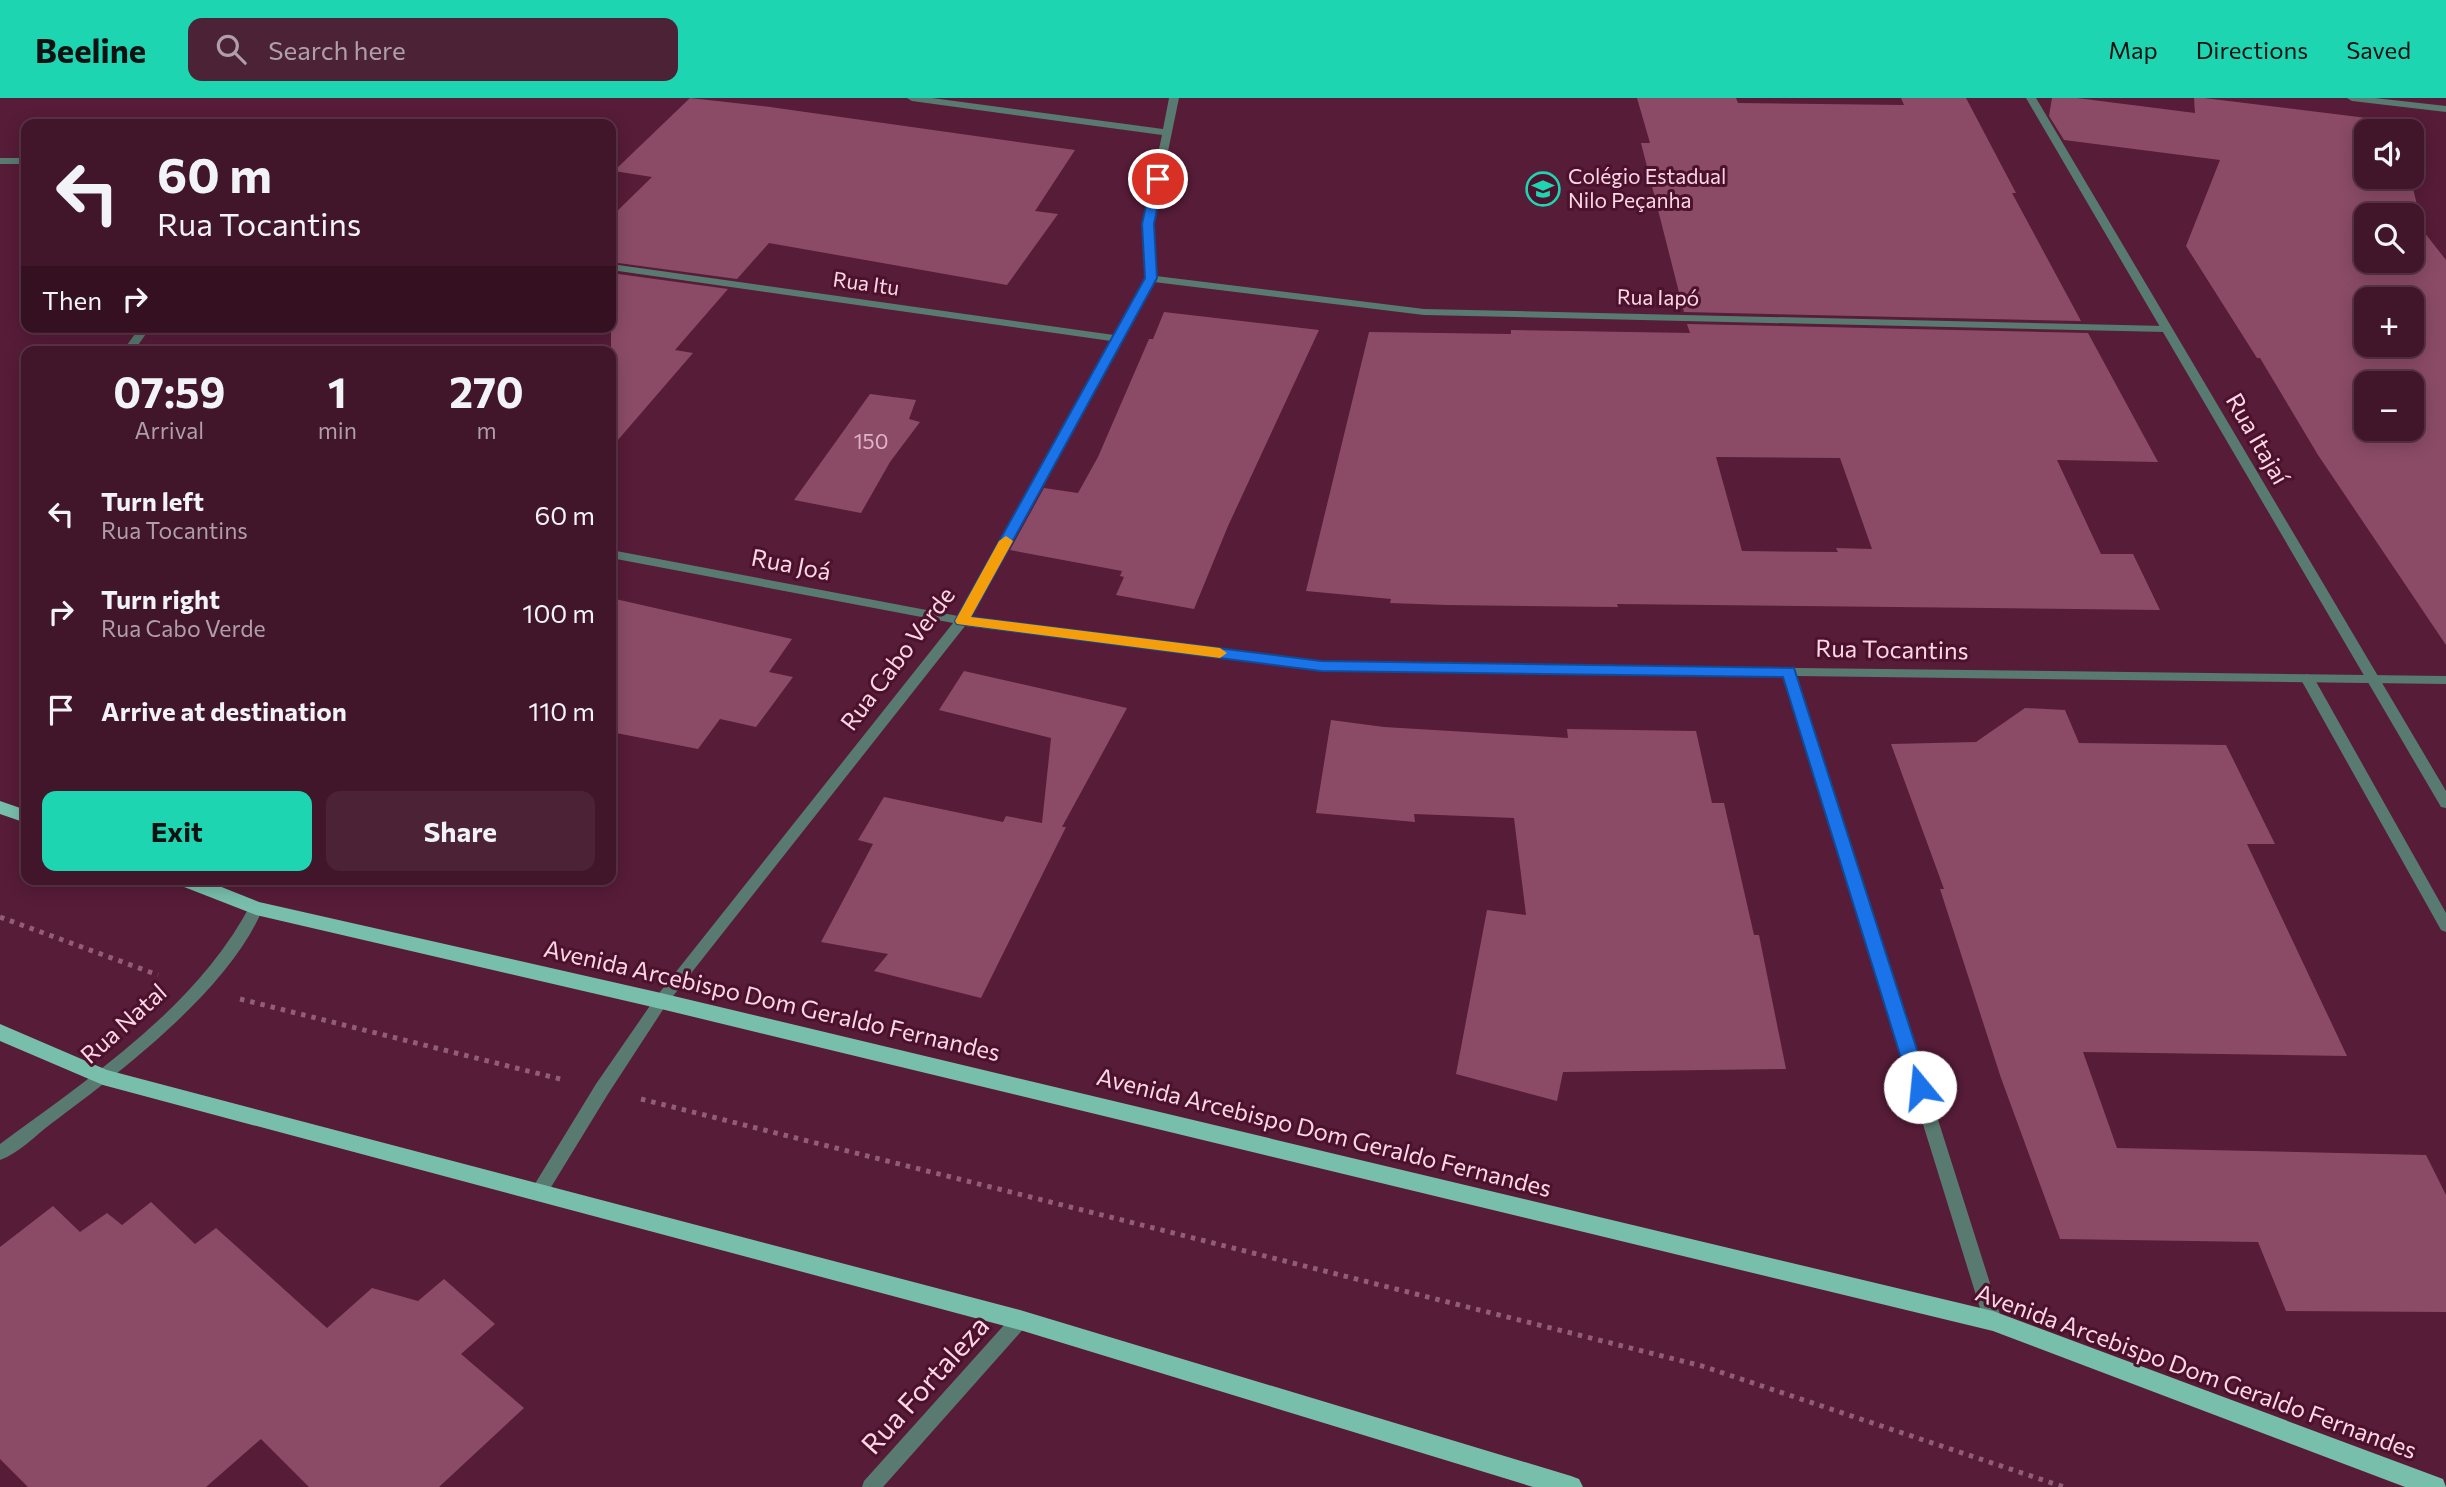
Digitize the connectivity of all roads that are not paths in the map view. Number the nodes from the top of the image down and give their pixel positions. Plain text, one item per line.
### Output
1 (912, 98) edge
2 (1174, 98) edge
3 (2031, 98) edge
4 (2352, 98) edge
5 (2446, 109) edge
6 (1168, 133) junction
7 (0, 161) edge
8 (21, 162) edge
9 (616, 268) edge
10 (1151, 278) junction
11 (2166, 330) junction
12 (1116, 339) junction
13 (616, 555) edge
14 (962, 621) junction
15 (1789, 672) junction
16 (2307, 678) junction
17 (2372, 680) junction
18 (2446, 681) edge
19 (2446, 803) edge
20 (0, 807) edge
21 (21, 815) edge
22 (198, 885) edge
23 (256, 908) junction
24 (2446, 926) edge
25 (661, 1001) junction
26 (0, 1032) edge
27 (103, 1077) junction
28 (0, 1153) edge
29 (539, 1192) junction
30 (1020, 1320) junction
31 (1993, 1321) junction
32 (871, 1487) edge
33 (1571, 1487) edge
34 (2435, 1487) edge

1 - 6 street
2 - 6 street
3 - 11 street, Rua Itajaí
4 - 5 street
6 - 10 street
7 - 8 street
9 - 12 street, Rua Itu
10 - 11 street, Rua Iapó
10 - 12 street, Rua Cabo Verde
11 - 17 street, Rua Itajaí
12 - 14 street, Rua Cabo Verde
13 - 14 street, Rua Joá
14 - 15 street, Rua Tocantins
14 - 25 street, Rua Cabo Verde
15 - 16 street, Rua Tocantins
15 - 31 street
16 - 17 street, Rua Tocantins
16 - 24 street
17 - 18 street, Rua Tocantins
17 - 19 street, Rua Itajaí
20 - 21 main road
22 - 23 main road, Avenida Arcebispo Dom Geraldo Fernandes
23 - 25 main road, Avenida Arcebispo Dom Geraldo Fernandes
23 - 27 street, Rua Natal
25 - 29 street, Rua Cabo Verde
25 - 31 main road, Avenida Arcebispo Dom Geraldo Fernandes
26 - 27 main road
27 - 28 street, Rua Natal
27 - 29 main road
29 - 30 main road
30 - 32 street, Rua Fortaleza
30 - 33 main road
31 - 34 main road, Avenida Arcebispo Dom Geraldo Fernandes

